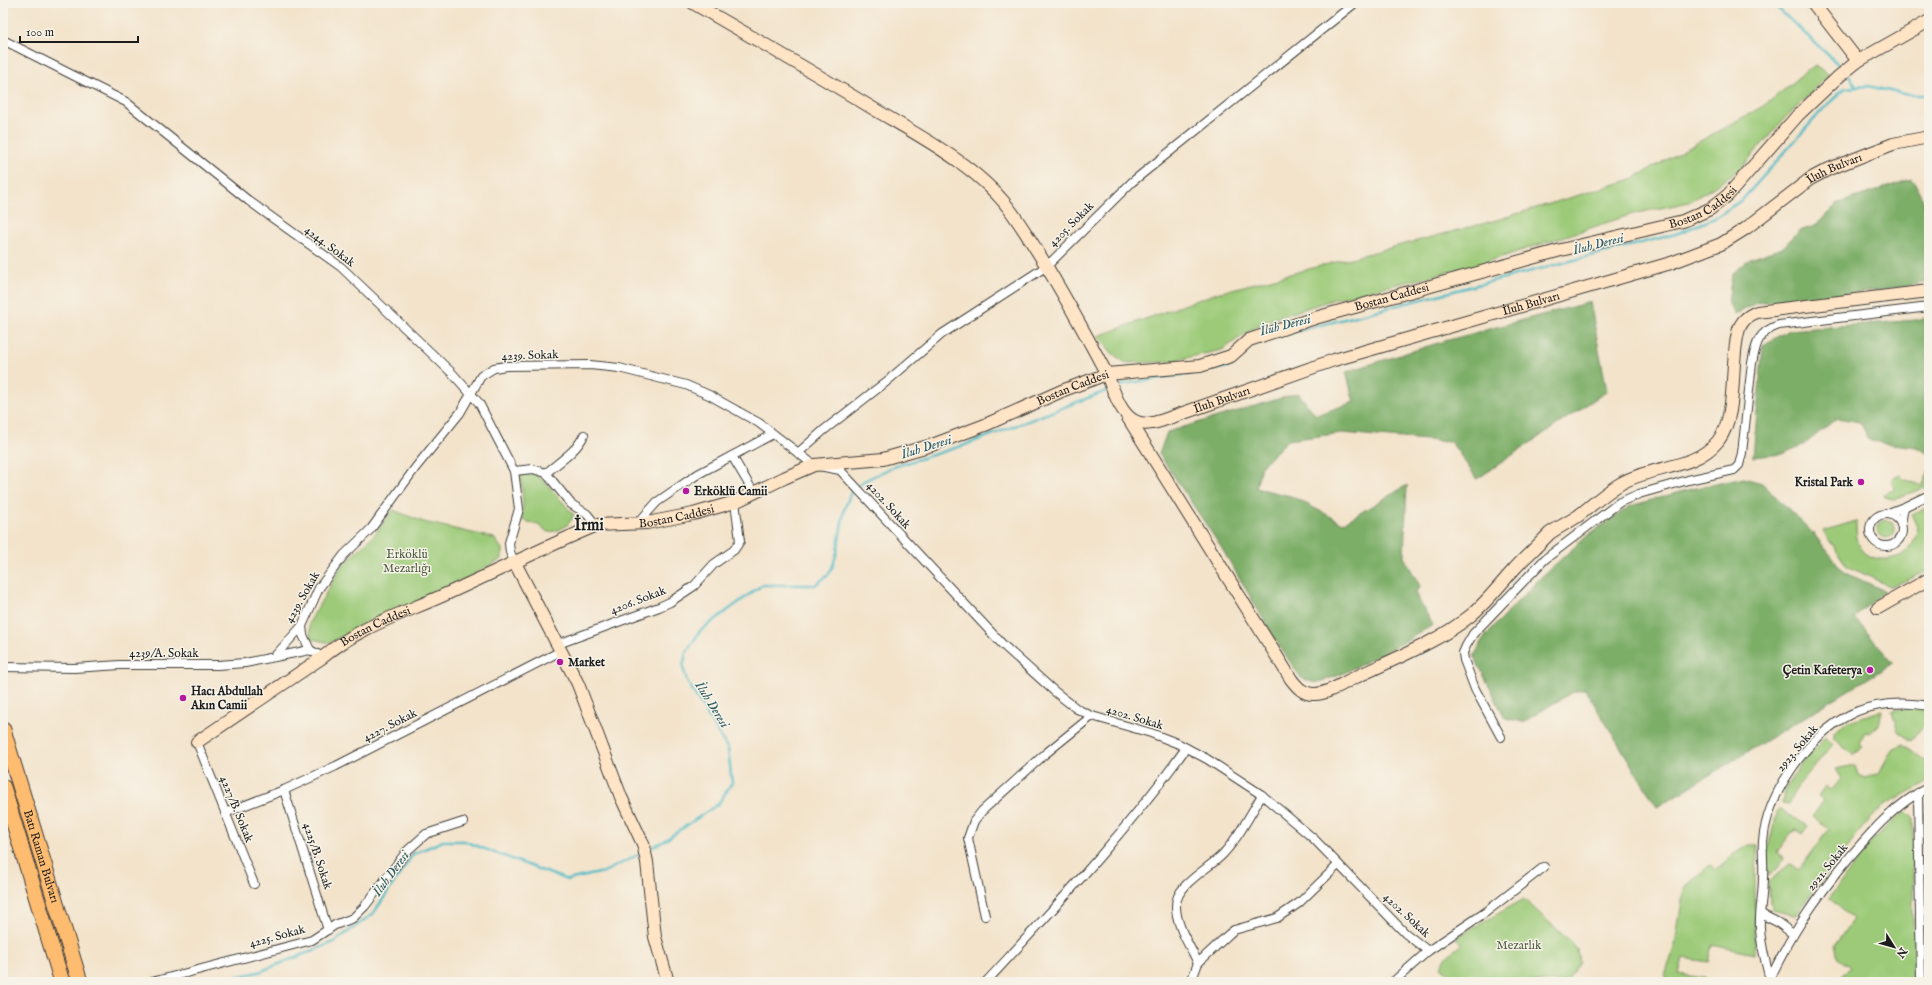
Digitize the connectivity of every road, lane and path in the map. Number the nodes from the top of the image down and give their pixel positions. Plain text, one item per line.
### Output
1 (693, 3) edge
2 (1355, 3) edge
3 (1813, 3) edge
4 (1929, 21) edge
5 (3, 40) edge
6 (1858, 61) junction
7 (1929, 137) edge
8 (1047, 266) junction
9 (1929, 291) edge
10 (1929, 308) edge
11 (1108, 377) junction
12 (471, 394) junction
13 (1124, 411) junction
14 (773, 434) junction
15 (584, 435) dead end
16 (798, 453) junction
17 (732, 456) junction
18 (814, 465) junction
19 (514, 471) junction
20 (546, 473) junction
21 (853, 484) joint
22 (754, 493) junction
23 (1929, 495) edge
24 (735, 502) junction
25 (1904, 507) junction
26 (1883, 514) junction
27 (638, 523) junction
28 (1901, 524) junction
29 (596, 526) junction
30 (515, 563) junction
31 (1929, 579) edge
32 (1878, 608) dead end
33 (302, 626) junction
34 (560, 647) junction
35 (310, 650) junction
36 (274, 657) junction
37 (323, 657) junction
38 (3, 667) edge
39 (1929, 706) edge
40 (1092, 716) junction
41 (3, 730) edge
42 (1501, 737) dead end
43 (197, 742) joint
44 (1186, 748) junction
45 (3, 787) edge
46 (1929, 787) edge
47 (284, 790) junction
48 (1918, 793) junction
49 (1262, 795) junction
50 (225, 813) junction
51 (463, 822) dead end
52 (1338, 865) junction
53 (1544, 867) dead end
54 (254, 884) dead end
55 (1761, 914) junction
56 (985, 916) dead end
57 (328, 930) junction
58 (1793, 934) junction
59 (1428, 951) junction
60 (1198, 963) junction
61 (1769, 981) edge
62 (62, 982) edge
63 (80, 982) edge
64 (152, 982) edge
65 (668, 982) edge
66 (986, 982) edge
67 (1191, 982) edge
68 (1393, 982) edge
69 (1921, 982) edge

1 - 8 street
2 - 8 street, 4205. Sokak
3 - 6 street
4 - 6 street, Bostan Caddesi
5 - 12 street, 4244. Sokak
6 - 11 street, Bostan Caddesi
7 - 13 street, İluh Bulvarı
8 - 11 street
8 - 16 street, 4205. Sokak
9 - 13 street
10 - 42 street
11 - 13 street
11 - 18 street, Bostan Caddesi
12 - 14 street, 4239. Sokak
12 - 19 street, 4244. Sokak
12 - 33 street, 4239. Sokak
14 - 16 street, 4239. Sokak
14 - 17 street
15 - 20 street
16 - 18 street, 4239. Sokak
17 - 22 street
17 - 27 street
18 - 21 street, 4239. Sokak
18 - 22 street, Bostan Caddesi
19 - 20 street
19 - 30 street, 4244. Sokak
20 - 29 street
21 - 40 street, 4202. Sokak
22 - 24 street, Bostan Caddesi
23 - 25 street
24 - 27 street, Bostan Caddesi
24 - 34 street, 4206. Sokak
25 - 26 street
25 - 28 street
26 - 28 street
26 - 28 street
27 - 29 street, Bostan Caddesi
29 - 30 street, Bostan Caddesi
30 - 34 street
30 - 37 street, Bostan Caddesi
31 - 32 street
33 - 35 street
33 - 36 street, 4239. Sokak
34 - 47 street, 4227. Sokak
34 - 65 street
35 - 36 street, 4239/A. Sokak
35 - 37 street
36 - 38 street, 4239/A. Sokak
37 - 43 street, Bostan Caddesi
39 - 55 street, 2923. Sokak
40 - 44 street, 4202. Sokak
40 - 56 street
41 - 63 highway, Batı Raman Bulvarı
43 - 50 street, 4227/B. Sokak
44 - 49 street, 4202. Sokak
44 - 66 street
45 - 62 highway, Batı Raman Bulvarı
46 - 48 street, 2921. Sokak
47 - 50 street, 4227. Sokak
47 - 57 street, 4225/B. Sokak
48 - 58 street, 2921. Sokak
48 - 69 street
49 - 52 street, 4202. Sokak
49 - 60 street
50 - 54 street, 4227/B. Sokak
51 - 57 street, 4225. Sokak
52 - 59 street, 4202. Sokak
52 - 60 street
53 - 59 street
55 - 58 street
55 - 61 street, 2923. Sokak
57 - 64 street, 4225. Sokak
58 - 61 street, 2921. Sokak
59 - 68 street
60 - 67 street

